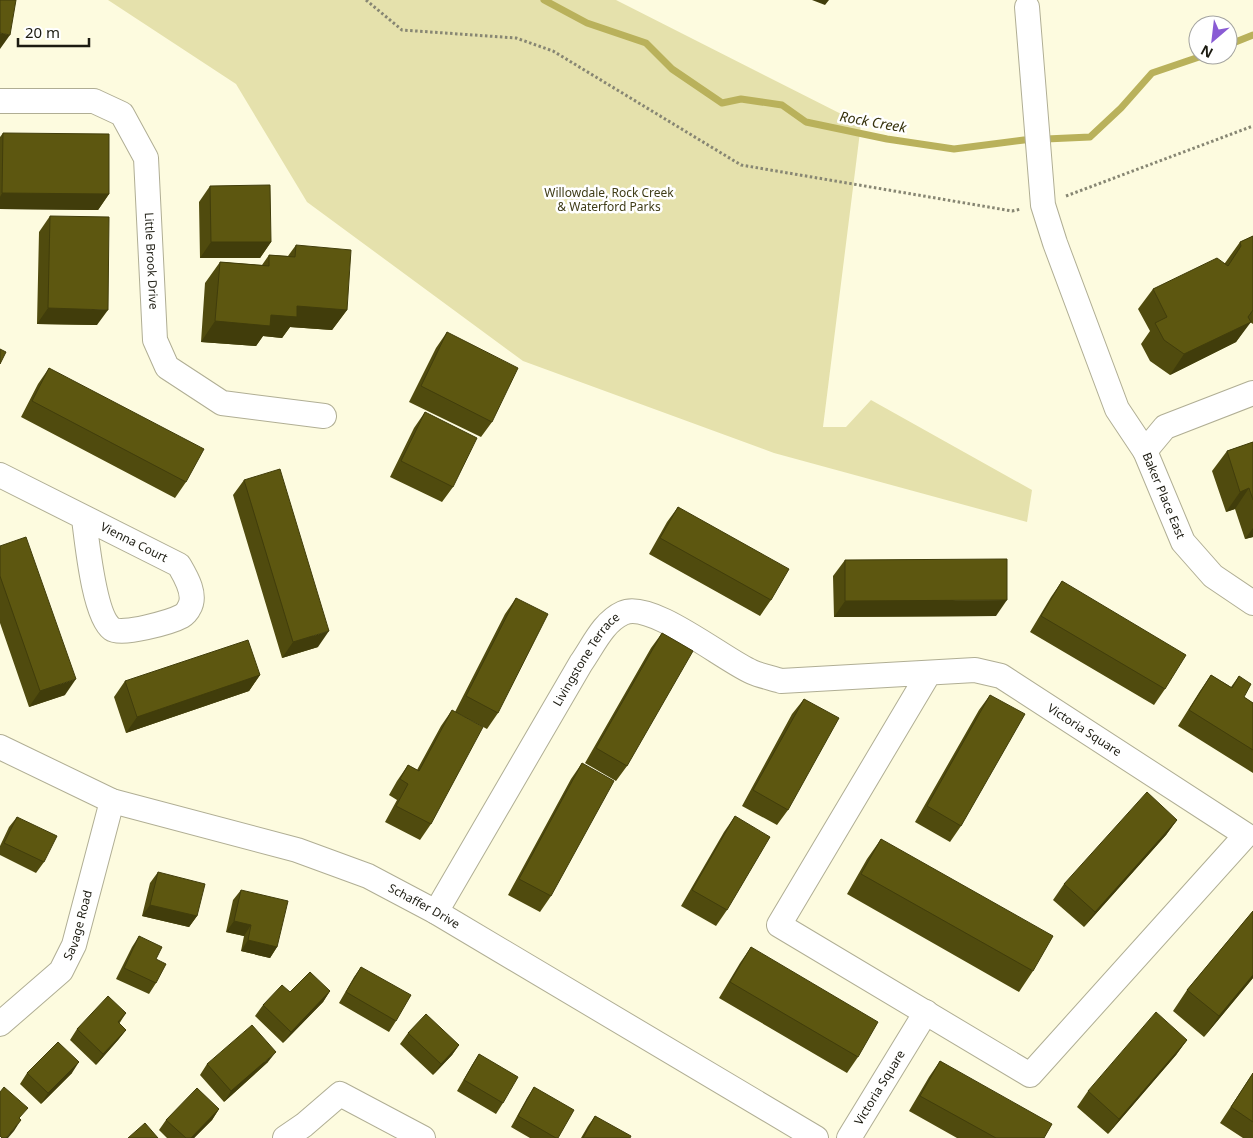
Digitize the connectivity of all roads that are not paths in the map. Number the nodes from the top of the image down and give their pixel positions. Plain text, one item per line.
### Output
1 (1027, 7) dead end
2 (0, 101) edge
3 (1253, 392) edge
4 (324, 416) dead end
5 (1145, 451) junction
6 (0, 475) edge
7 (84, 519) junction
8 (1253, 603) edge
9 (929, 673) junction
10 (0, 747) edge
11 (112, 801) junction
12 (436, 912) junction
13 (926, 1012) junction
14 (0, 1024) edge
15 (285, 1138) edge
16 (422, 1138) edge
17 (816, 1138) edge
18 (849, 1138) edge

1 - 5 street
2 - 4 street, Little Brook Drive
3 - 5 street, Baker Place East
5 - 8 street, Baker Place East
6 - 7 street, Vienna Court
7 - 7 street, Vienna Court
9 - 12 street, Livingstone Terrace
9 - 13 street, Victoria Square
9 - 13 street, Victoria Square
10 - 11 street, Schaffer Drive
11 - 12 street, Schaffer Drive
11 - 14 street, Savage Road
12 - 17 street, Schaffer Drive
13 - 18 street, Victoria Square
15 - 16 street

